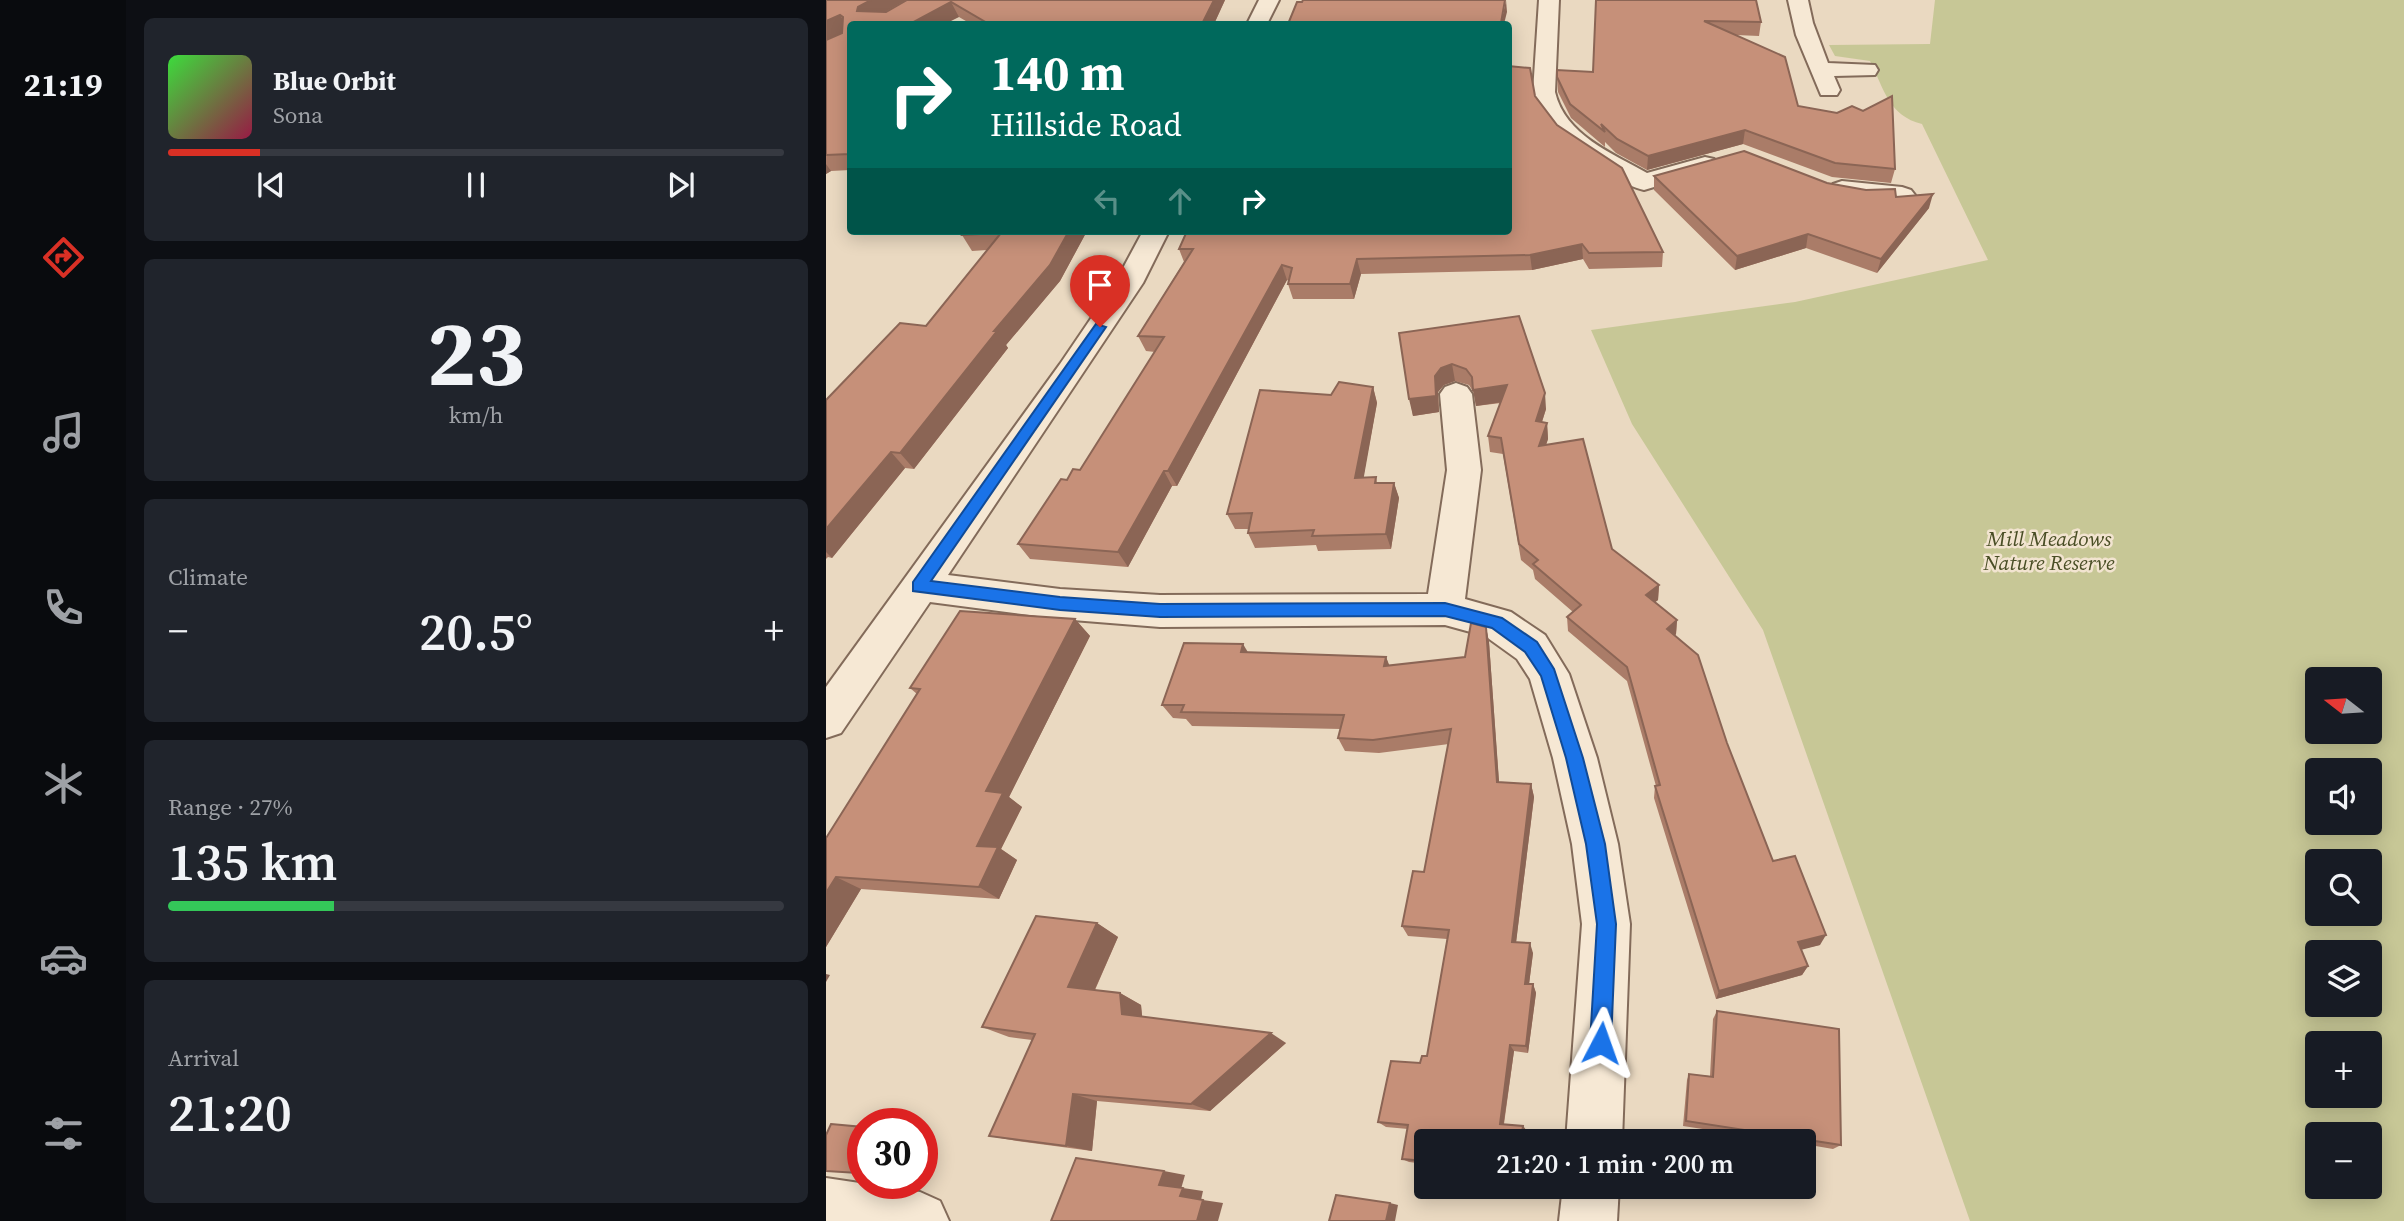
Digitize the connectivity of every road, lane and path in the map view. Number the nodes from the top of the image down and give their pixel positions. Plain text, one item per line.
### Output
1 (1269, 0) edge
2 (1549, 0) edge
3 (1798, 0) edge
4 (1258, 21) edge
5 (1820, 69) junction
6 (1867, 70) dead end
7 (1829, 90) dead end
8 (1727, 158) edge
9 (1816, 182) edge
10 (1902, 195) edge
11 (1154, 235) edge
12 (1456, 394) dead end
13 (919, 586) junction
14 (1445, 609) junction
15 (826, 720) edge
16 (1595, 1129) edge
17 (1590, 1199) edge
18 (826, 1207) edge
19 (920, 1221) edge
20 (1588, 1221) edge

1 - 4 street
2 - 8 street
3 - 5 street
5 - 6 street
5 - 7 street
9 - 10 street
11 - 13 street
12 - 14 street
13 - 14 street
13 - 15 street
14 - 16 street
17 - 20 street
18 - 19 street

